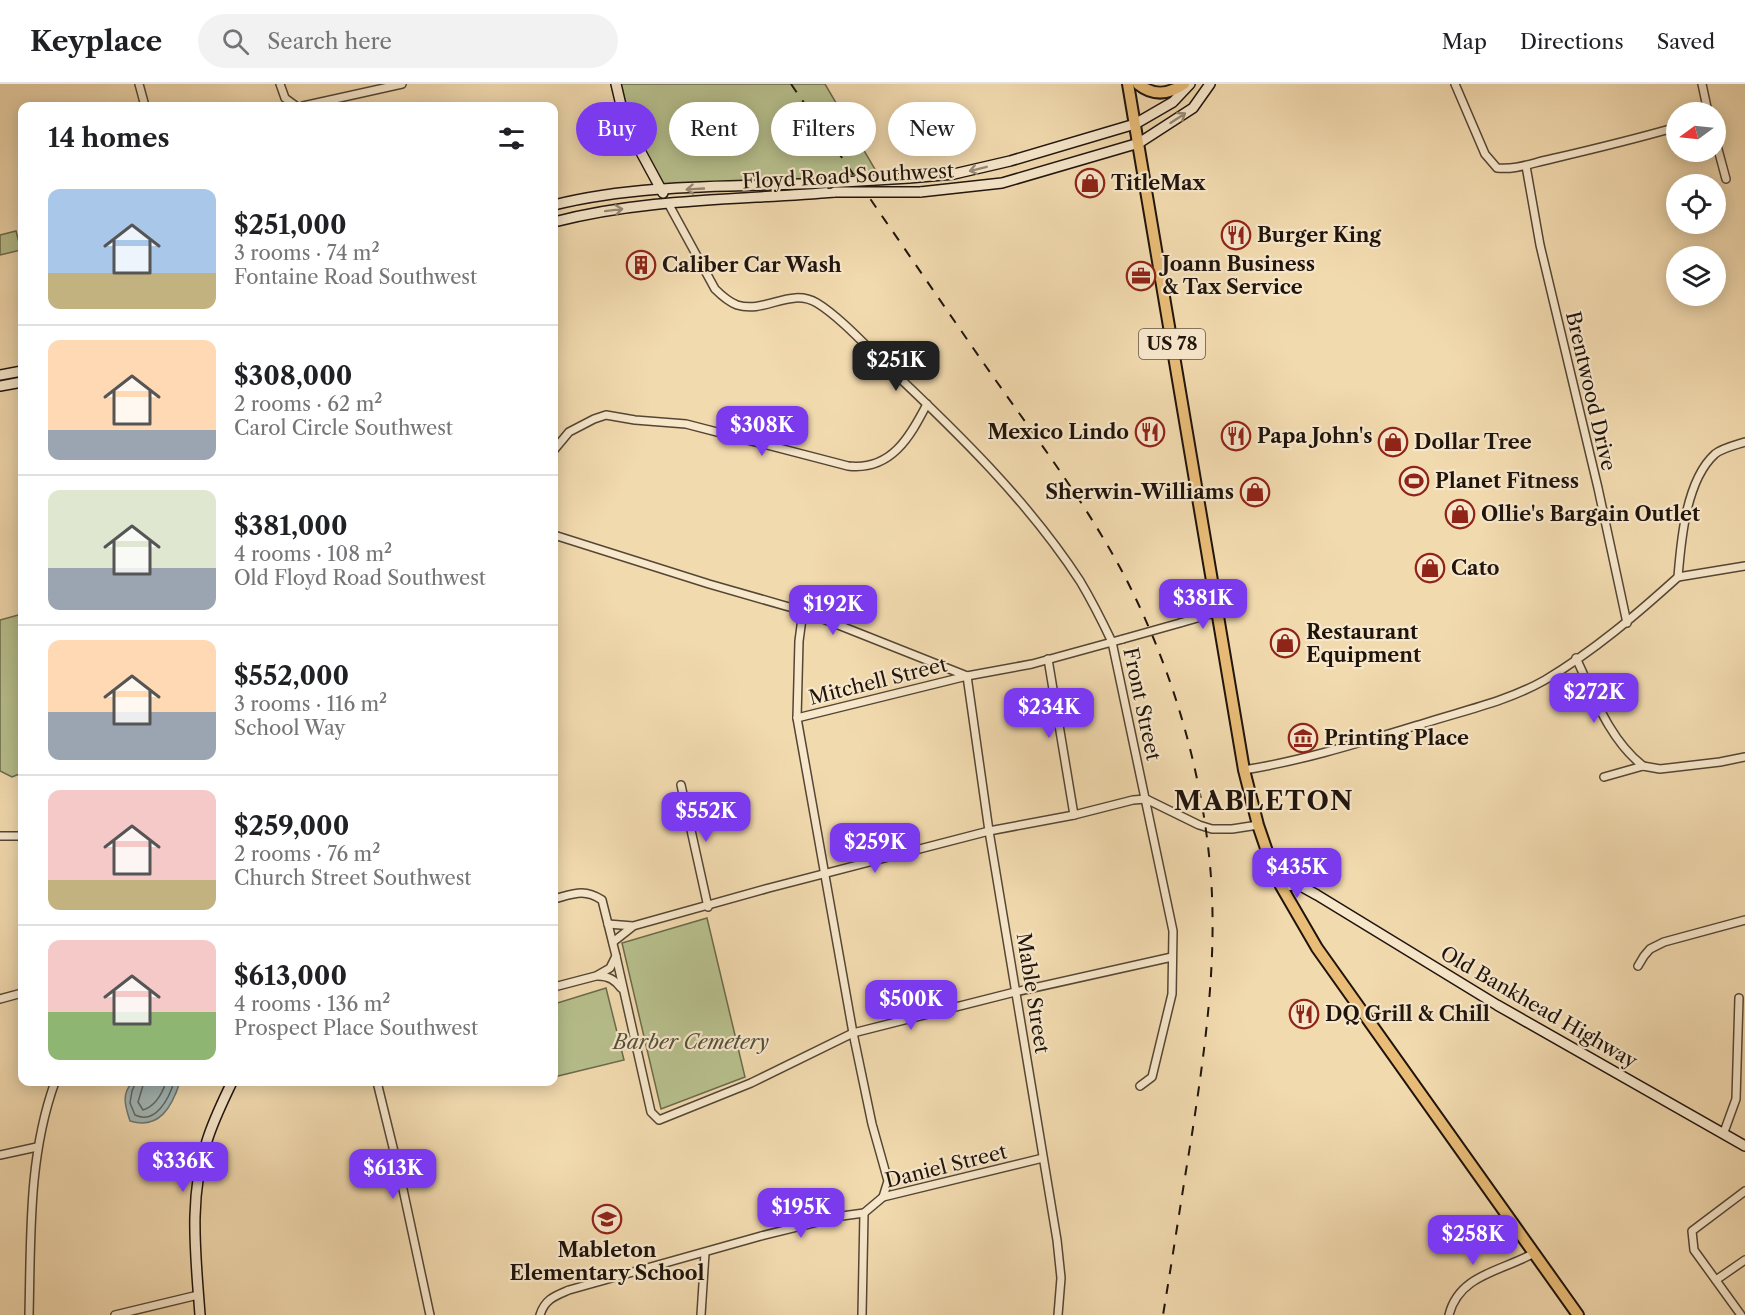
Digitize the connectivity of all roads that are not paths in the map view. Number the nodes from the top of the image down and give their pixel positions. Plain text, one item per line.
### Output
1 (139, 84) edge
2 (280, 84) edge
3 (402, 84) edge
4 (616, 84) edge
5 (1128, 84) edge
6 (1138, 84) edge
7 (1184, 84) edge
8 (1190, 84) edge
9 (1210, 84) edge
10 (1455, 84) edge
11 (1702, 84) edge
12 (144, 102) edge
13 (290, 102) edge
14 (321, 102) edge
15 (1706, 102) edge
16 (1135, 124) junction
17 (1666, 130) edge
18 (1139, 143) junction
19 (1526, 166) junction
20 (661, 190) junction
21 (668, 203) junction
22 (558, 204) edge
23 (558, 221) edge
24 (18, 372) edge
25 (0, 375) edge
26 (18, 383) edge
27 (0, 386) edge
28 (927, 404) junction
29 (1745, 442) edge
30 (558, 445) edge
31 (558, 536) edge
32 (1745, 566) edge
33 (1678, 577) junction
34 (803, 611) junction
35 (1218, 612) junction
36 (1627, 623) junction
37 (1112, 642) junction
38 (1576, 658) junction
39 (1048, 659) junction
40 (967, 676) junction
41 (797, 718) junction
42 (1745, 757) edge
43 (1643, 766) junction
44 (1244, 770) junction
45 (1604, 777) dead end
46 (681, 785) dead end
47 (1146, 799) junction
48 (1074, 815) junction
49 (1258, 825) junction
50 (990, 831) junction
51 (0, 836) edge
52 (18, 836) edge
53 (825, 874) junction
54 (1281, 886) junction
55 (558, 898) edge
56 (708, 907) junction
57 (1745, 920) edge
58 (608, 924) junction
59 (633, 926) junction
60 (613, 942) junction
61 (616, 956) junction
62 (1172, 957) junction
63 (1638, 966) dead end
64 (596, 976) junction
65 (558, 986) edge
66 (624, 992) junction
67 (1015, 992) junction
68 (18, 994) edge
69 (1739, 998) dead end
70 (0, 999) edge
71 (853, 1033) junction
72 (53, 1086) edge
73 (230, 1086) edge
74 (378, 1086) edge
75 (1140, 1086) dead end
76 (1724, 1132) junction
77 (1745, 1146) edge
78 (38, 1147) junction
79 (0, 1155) edge
80 (1043, 1158) junction
81 (1745, 1191) edge
82 (883, 1197) junction
83 (864, 1213) junction
84 (705, 1253) junction
85 (1534, 1253) junction
86 (1745, 1260) edge
87 (1716, 1281) junction
88 (198, 1295) junction
89 (29, 1315) edge
90 (116, 1315) edge
91 (200, 1315) edge
92 (430, 1315) edge
93 (540, 1315) edge
94 (701, 1315) edge
95 (862, 1315) edge
96 (1058, 1315) edge
97 (1449, 1315) edge
98 (1578, 1315) edge
99 (1741, 1315) edge

1 - 12 street
2 - 13 street
3 - 14 street
4 - 20 main road
5 - 16 main road, US 78
6 - 7 main road
8 - 16 main road, Floyd Road Southwest
18 -> 9 main road, Floyd Road Southwest
10 - 19 street
11 - 15 street
16 - 18 main road, US 78
16 -> 20 main road, Floyd Road Southwest, bridge
17 - 19 street
18 - 21 main road, Floyd Road Southwest, bridge
18 - 35 main road, US 78
19 - 36 street, Brentwood Drive
20 - 21 main road
20 - 22 main road, Floyd Road Southwest
23 -> 21 main road, Floyd Road Southwest
21 - 28 street, Front Street
24 - 25 main road
26 - 27 main road
28 - 30 street
28 - 37 street, Front Street
29 - 33 street
31 - 34 street
32 - 33 street
33 - 36 street
34 - 40 street
34 - 41 street
35 - 37 street, Mitchell Street, bridge
35 - 44 main road, US 78
36 - 38 street
37 - 39 street, Mitchell Street
37 - 47 street, Front Street
38 - 43 street
38 - 44 street
39 - 40 street, Mitchell Street
39 - 48 street
40 - 41 street, Mitchell Street
40 - 50 street, Mable Street
41 - 53 street
42 - 43 street
43 - 45 street
44 - 49 main road, US 78
46 - 56 street
47 - 48 street
47 - 49 street
47 - 62 street, Front Street
48 - 50 street
49 - 54 main road, US 78
50 - 53 street
50 - 67 street, Mable Street
51 - 52 street
53 - 56 street
53 - 71 street
54 - 76 main road, Old Bankhead Highway
54 - 85 main road, US 78
55 - 58 street
56 - 59 street
57 - 63 street
58 - 59 street
58 - 60 street
59 - 60 street
60 - 61 street
61 - 64 street
61 - 66 street
62 - 67 street
62 - 75 street, Front Street
64 - 65 street
64 - 66 street
66 - 71 street
67 - 71 street
67 - 80 street, Mable Street
68 - 70 street
69 - 76 street
71 - 82 street
72 - 78 street
73 - 88 main road
74 - 92 street
76 - 77 main road, Old Bankhead Highway
78 - 79 street
78 - 89 street
80 - 82 street, Daniel Street
80 - 96 street, Mable Street
81 - 87 street
82 - 83 street, Daniel Street
83 - 84 street
83 - 95 street
84 - 93 street
84 - 94 street
85 - 97 street
85 - 98 main road, US 78
86 - 87 street
87 - 99 street
88 - 90 street
88 - 91 main road

